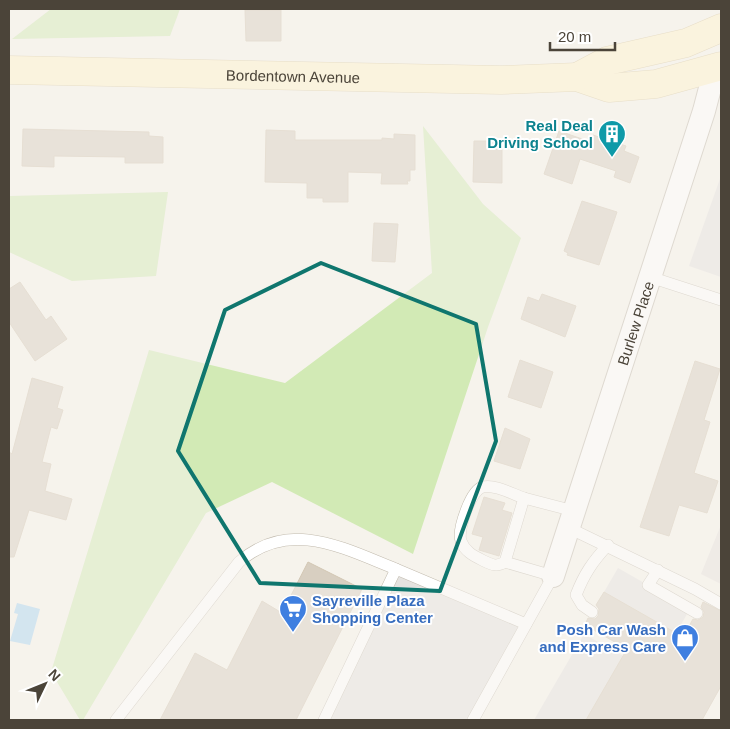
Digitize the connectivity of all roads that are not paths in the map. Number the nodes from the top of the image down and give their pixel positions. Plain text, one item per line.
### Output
1 (721, 28) edge
2 (718, 67) edge
3 (9, 70) edge
4 (577, 77) junction
5 (650, 277) junction
6 (721, 300) edge
7 (524, 498) junction
8 (572, 519) junction
9 (608, 546) junction
10 (505, 562) junction
11 (396, 569) junction
12 (658, 570) junction
13 (553, 576) junction
14 (721, 604) edge
15 (592, 612) dead end
16 (697, 613) dead end
17 (526, 624) junction
18 (116, 720) edge
19 (324, 720) edge
20 (473, 720) edge

1 - 4 street, Bordentown Avenue
2 - 4 street, Bordentown Avenue
2 - 5 street, Burlew Place
3 - 4 street, Bordentown Avenue
5 - 6 lane
5 - 8 street, Burlew Place
7 - 8 lane
7 - 10 lane
7 - 10 lane
8 - 9 lane
8 - 13 street, Burlew Place
9 - 12 lane
9 - 15 lane
10 - 13 lane
11 - 17 lane
11 - 18 lane
11 - 19 lane
12 - 14 lane
12 - 16 lane
13 - 17 lane
17 - 20 lane

